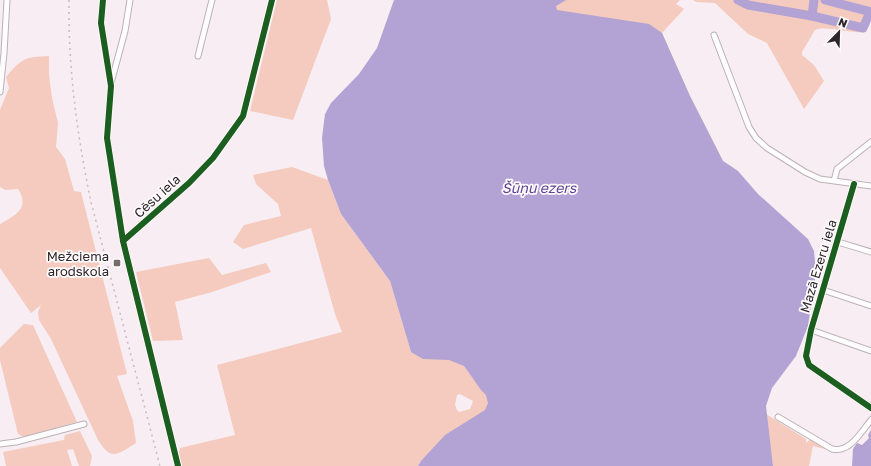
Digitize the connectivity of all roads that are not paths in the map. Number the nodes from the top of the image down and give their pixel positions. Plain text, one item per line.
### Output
1 (7, 0) edge
2 (103, 0) edge
3 (130, 0) edge
4 (212, 0) edge
5 (272, 0) edge
6 (714, 35) dead end
7 (198, 56) dead end
8 (111, 86) junction
9 (0, 92) edge
10 (871, 142) edge
11 (834, 181) junction
12 (854, 184) junction
13 (871, 186) edge
14 (123, 242) junction
15 (838, 242) junction
16 (871, 252) edge
17 (823, 290) junction
18 (871, 306) edge
19 (811, 330) junction
20 (871, 351) edge
21 (871, 408) edge
22 (778, 417) dead end
23 (871, 420) edge
24 (84, 424) dead end
25 (0, 444) edge
26 (178, 466) edge

1 - 9 street
2 - 8 street
3 - 8 street
4 - 7 street
5 - 14 street, Cēsu iela
6 - 11 street
8 - 14 street
10 - 11 street
11 - 12 street
12 - 13 street
12 - 15 street, Mazā Ezeru iela
14 - 26 street
15 - 16 street
15 - 17 street, Mazā Ezeru iela
17 - 18 street
17 - 19 street, Mazā Ezeru iela
19 - 20 street
19 - 21 street, Mazā Ezeru iela
22 - 23 street
24 - 25 street

